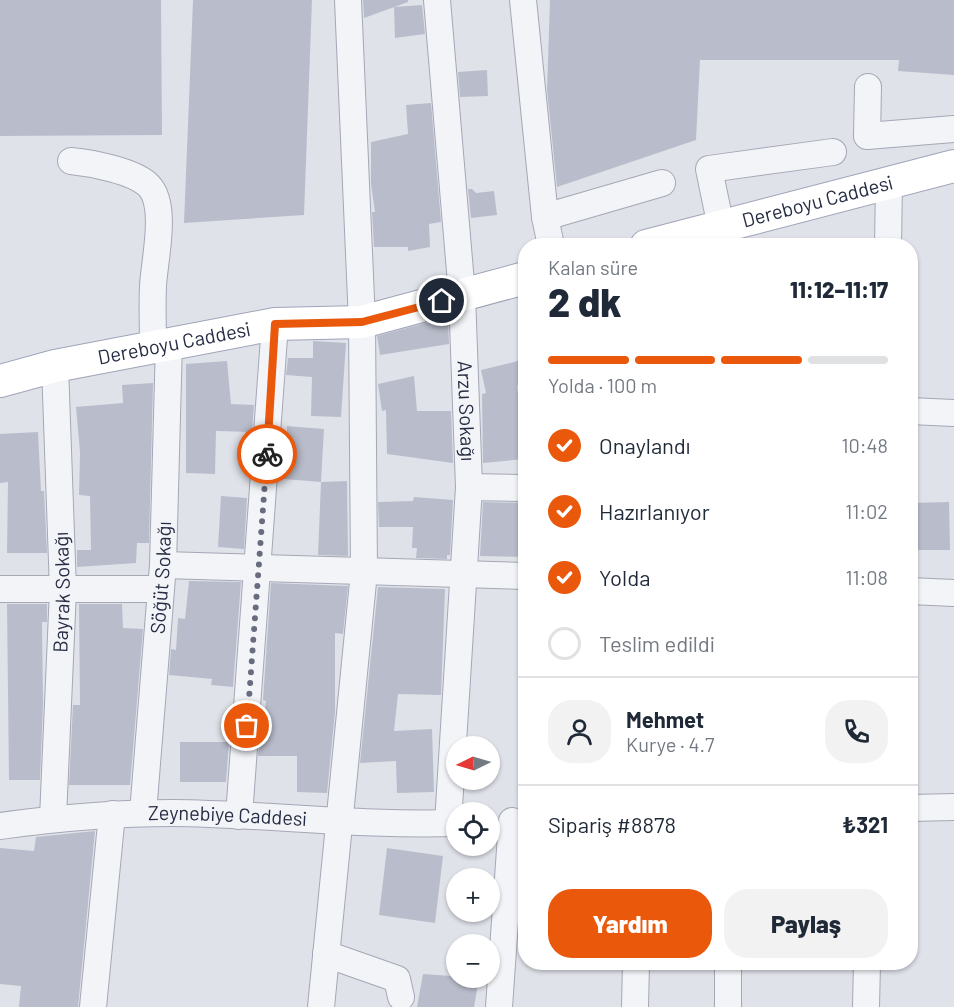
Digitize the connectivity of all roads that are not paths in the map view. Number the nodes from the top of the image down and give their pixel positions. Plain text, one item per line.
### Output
1 (348, 0) edge
2 (437, 0) edge
3 (524, 0) edge
4 (868, 87) dead end
5 (954, 129) edge
6 (833, 152) dead end
7 (71, 160) dead end
8 (954, 166) edge
9 (662, 183) dead end
10 (889, 183) junction
11 (545, 217) junction
12 (721, 227) junction
13 (550, 238) edge
14 (678, 238) edge
15 (888, 238) edge
16 (518, 280) edge
17 (462, 295) junction
18 (362, 322) junction
19 (275, 324) junction
20 (161, 344) junction
21 (55, 366) junction
22 (0, 381) edge
23 (918, 411) edge
24 (954, 412) edge
25 (469, 487) junction
26 (518, 488) edge
27 (259, 569) junction
28 (364, 572) junction
29 (463, 576) junction
30 (518, 576) edge
31 (162, 577) junction
32 (0, 589) edge
33 (63, 590) junction
34 (918, 591) edge
35 (954, 593) edge
36 (453, 802) edge
37 (954, 807) edge
38 (918, 808) edge
39 (143, 813) junction
40 (112, 814) junction
41 (239, 816) junction
42 (53, 819) junction
43 (339, 821) junction
44 (509, 821) edge
45 (446, 823) edge
46 (0, 826) edge
47 (515, 923) edge
48 (326, 954) junction
49 (636, 970) edge
50 (728, 970) edge
51 (867, 970) edge
52 (401, 996) dead end
53 (93, 1007) edge
54 (321, 1007) edge
55 (499, 1007) edge
56 (635, 1007) edge
57 (728, 1007) edge
58 (736, 1007) edge
59 (866, 1007) edge

1 - 18 street
2 - 17 street, Arzu Sokağı
3 - 11 street
4 - 5 street
6 - 12 street
7 - 20 street, Söğüt Sokağı
8 - 10 main road, Dereboyu Caddesi
9 - 11 street
10 - 12 main road, Dereboyu Caddesi
10 - 15 street
11 - 13 street
12 - 14 main road, Dereboyu Caddesi
16 - 17 main road, Dereboyu Caddesi
17 - 18 main road, Dereboyu Caddesi
17 - 25 street, Arzu Sokağı
18 - 19 main road, Dereboyu Caddesi
18 - 28 street
19 - 20 main road, Dereboyu Caddesi
19 - 27 street
20 - 21 main road, Dereboyu Caddesi
20 - 31 street, Söğüt Sokağı
21 - 22 main road, Dereboyu Caddesi
21 - 33 street, Bayrak Sokağı
23 - 24 street
25 - 26 street
25 - 29 street, Arzu Sokağı
27 - 28 street
27 - 31 street
27 - 41 street
28 - 29 street
28 - 43 street
29 - 30 street
29 - 36 street, Arzu Sokağı
31 - 33 street
31 - 39 street, Söğüt Sokağı
32 - 33 street
33 - 42 street, Bayrak Sokağı
34 - 35 street
37 - 38 street
39 - 40 street, Zeynebiye Caddesi
39 - 41 street, Zeynebiye Caddesi
40 - 42 street, Zeynebiye Caddesi
40 - 53 street
41 - 43 street, Zeynebiye Caddesi
42 - 46 street, Zeynebiye Caddesi
43 - 45 street, Zeynebiye Caddesi
43 - 48 street
44 - 47 street
47 - 55 street
48 - 52 street
48 - 54 street
49 - 56 street
50 - 57 street
51 - 59 street
57 - 58 street

